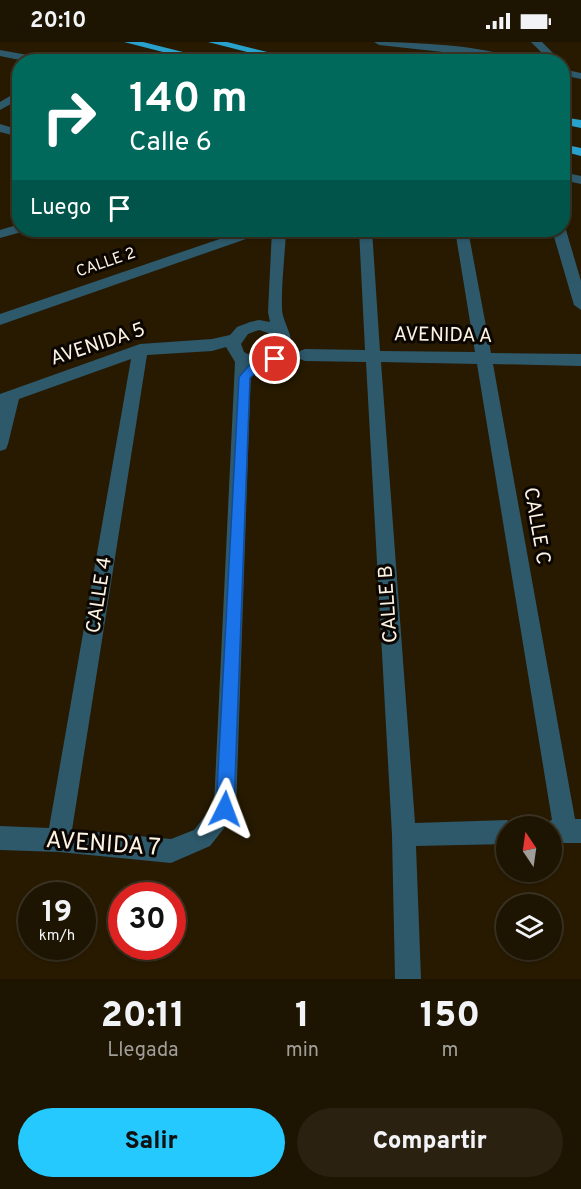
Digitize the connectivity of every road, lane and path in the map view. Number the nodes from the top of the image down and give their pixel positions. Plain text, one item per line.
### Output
1 (129, 42) edge
2 (213, 42) edge
3 (379, 42) edge
4 (537, 42) edge
5 (183, 54) edge
6 (267, 54) edge
7 (483, 54) edge
8 (548, 54) edge
9 (238, 237) edge
10 (279, 237) edge
11 (366, 237) edge
12 (463, 237) edge
13 (561, 237) edge
14 (581, 305) edge
15 (275, 312) junction
16 (0, 320) edge
17 (259, 325) junction
18 (280, 332) junction
19 (140, 350) junction
20 (305, 355) dead end
21 (374, 356) junction
22 (484, 357) junction
23 (243, 358) junction
24 (581, 360) edge
25 (6, 398) edge
26 (0, 444) edge
27 (566, 831) edge
28 (496, 832) edge
29 (404, 835) junction
30 (0, 838) edge
31 (59, 840) junction
32 (408, 979) edge

1 - 5 highway
2 - 6 highway
3 - 7 street
4 - 8 street
9 - 16 street, CALLE 2
10 - 15 street
11 - 21 street, CALLE B
12 - 22 street, CALLE C
13 - 14 street
15 - 17 street
15 - 18 street
17 - 18 street
17 - 23 street
18 - 23 street
19 - 23 street, AVENIDA 5
19 - 25 street, AVENIDA 5
19 - 31 street, CALLE 4
20 - 21 street, AVENIDA A
21 - 22 street, AVENIDA A
21 - 29 street, CALLE B
22 - 24 street, AVENIDA A
22 - 27 street, CALLE C
23 - 31 street, AVENIDA 7
25 - 26 street
28 - 29 street
29 - 32 street, CALLE B
30 - 31 street, AVENIDA 7

